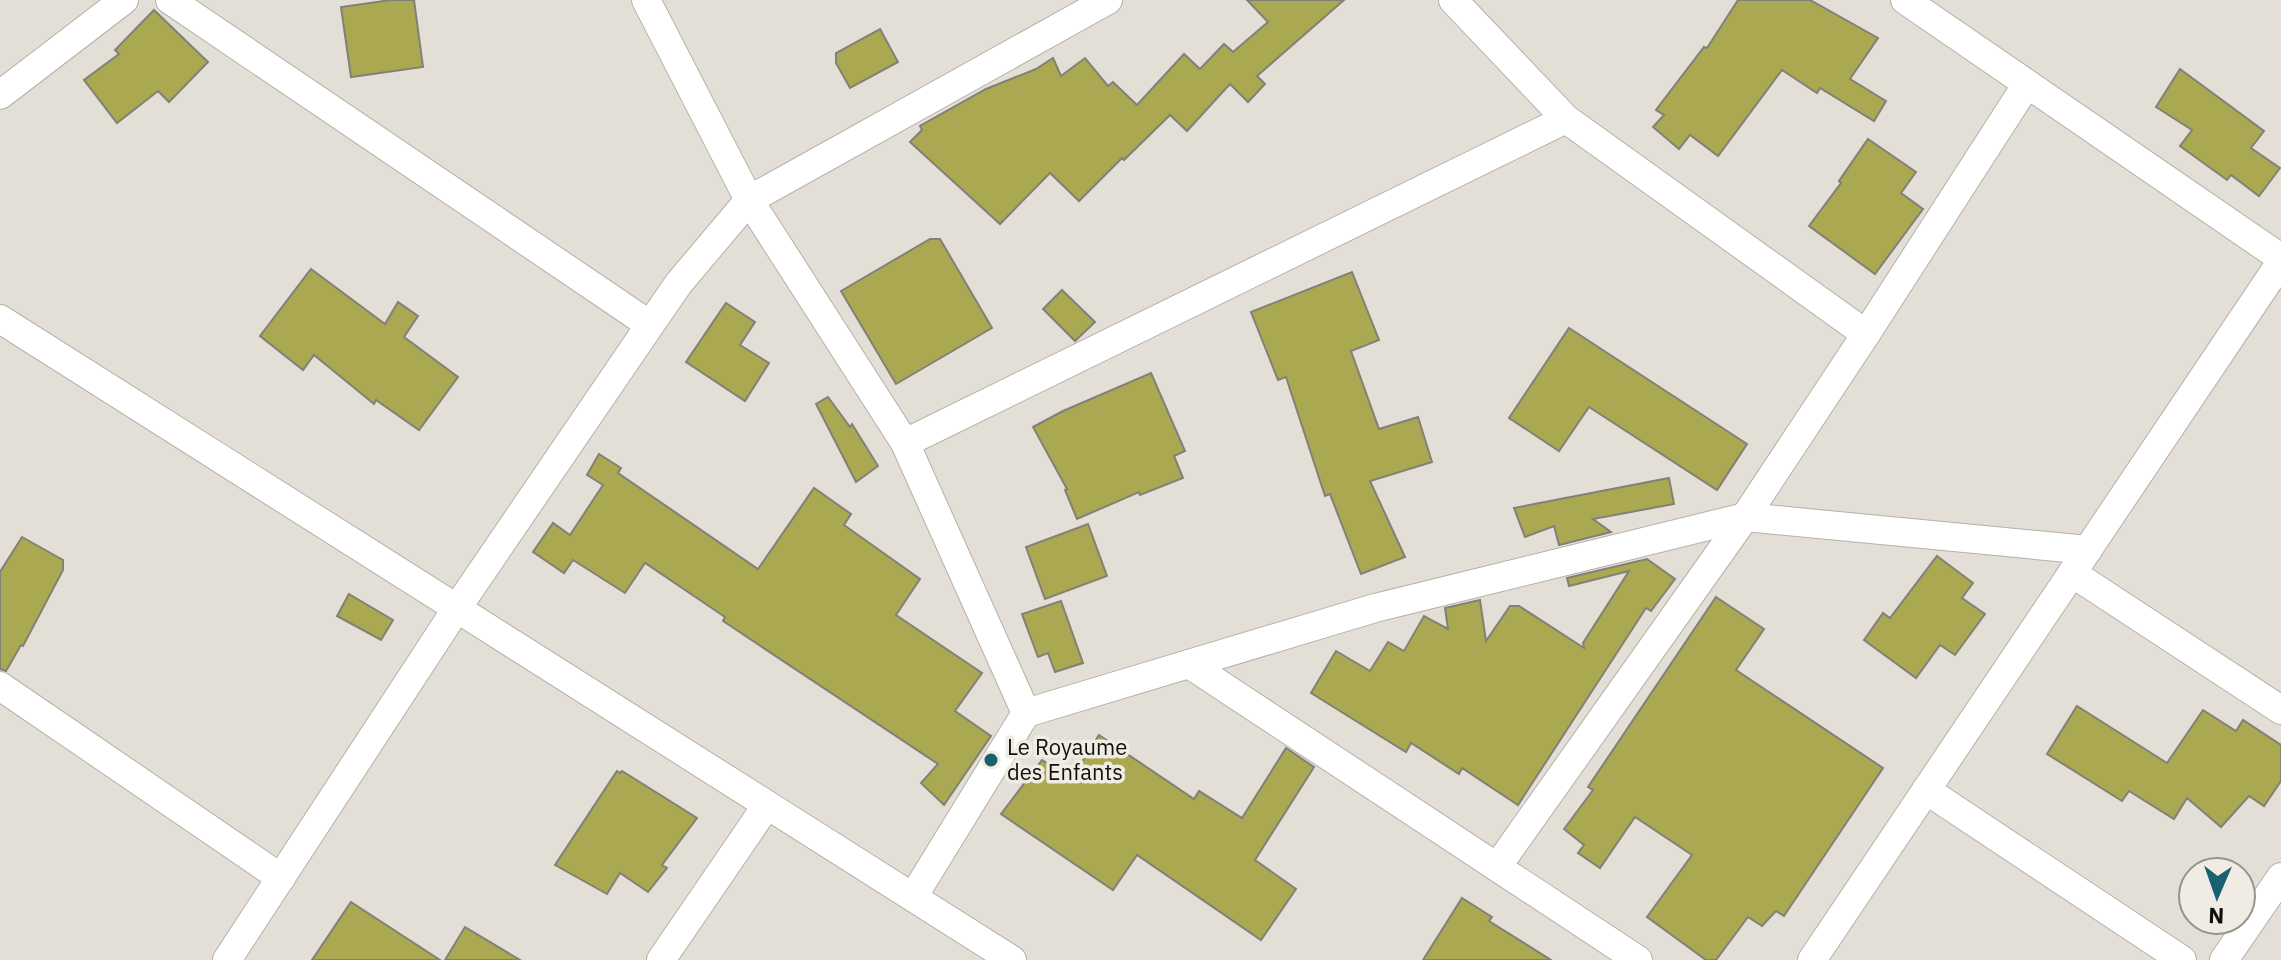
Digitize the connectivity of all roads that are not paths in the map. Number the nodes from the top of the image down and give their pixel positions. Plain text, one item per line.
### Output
1 (124, 0) edge
2 (170, 0) edge
3 (646, 0) edge
4 (1108, 0) edge
5 (1453, 0) edge
6 (1905, 0) edge
7 (2027, 84) junction
8 (0, 95) edge
9 (1566, 119) junction
10 (749, 200) junction
11 (2281, 260) edge
12 (0, 319) edge
13 (650, 325) junction
14 (1866, 334) junction
15 (905, 443) junction
16 (1745, 517) junction
17 (2080, 561) junction
18 (457, 608) junction
19 (1189, 664) junction
20 (0, 686) edge
21 (2281, 710) edge
22 (1026, 713) junction
23 (1926, 790) junction
24 (767, 805) junction
25 (1497, 867) junction
26 (2281, 877) edge
27 (281, 878) junction
28 (913, 897) junction
29 (998, 956) edge
30 (227, 960) edge
31 (661, 960) edge
32 (1638, 960) edge
33 (1812, 960) edge
34 (2182, 960) edge
35 (2224, 960) edge

1 - 8 street
2 - 13 street
3 - 10 street
4 - 10 street
5 - 9 street
6 - 7 street
7 - 11 street
7 - 14 street
9 - 14 street
9 - 15 street
10 - 13 street
10 - 15 street
11 - 17 street
12 - 18 street
13 - 18 street
14 - 16 street
15 - 22 street
16 - 17 street
16 - 19 street
16 - 25 street
17 - 21 street
17 - 23 street
18 - 24 street
18 - 27 street
19 - 22 street
19 - 25 street
20 - 27 street
22 - 28 street
23 - 33 street
23 - 34 street
24 - 28 street
24 - 31 street
25 - 32 street
26 - 35 street
27 - 30 street
28 - 29 street

